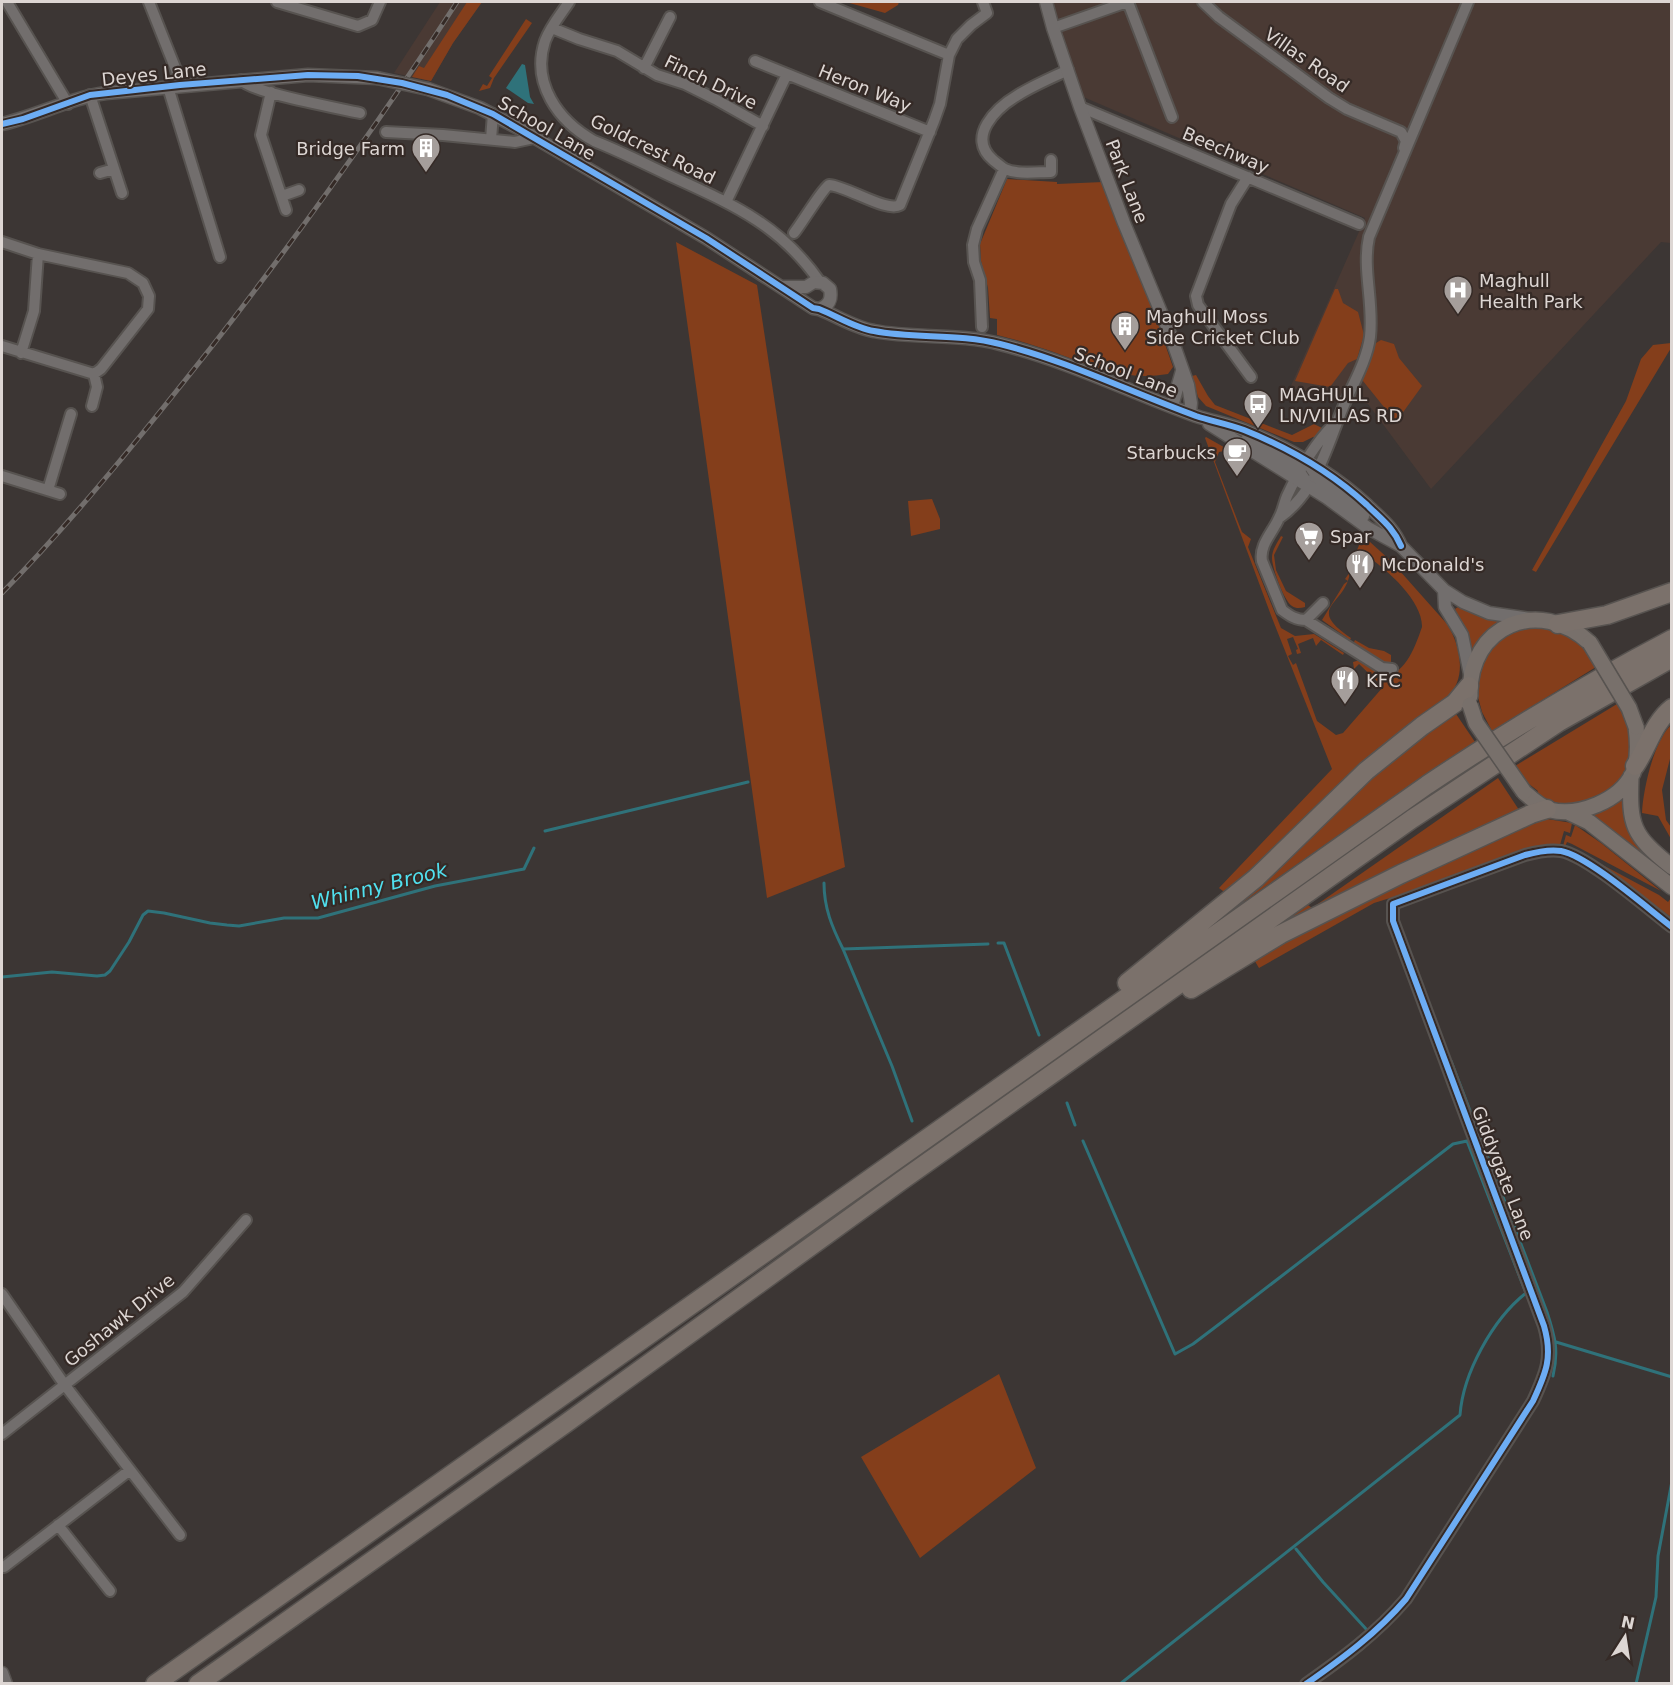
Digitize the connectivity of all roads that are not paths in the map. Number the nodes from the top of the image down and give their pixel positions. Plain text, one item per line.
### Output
1 (7, 2) edge
2 (149, 2) edge
3 (277, 2) edge
4 (380, 2) edge
5 (569, 2) edge
6 (820, 2) edge
7 (983, 2) edge
8 (1046, 2) edge
9 (1127, 2) edge
10 (1203, 2) edge
11 (1468, 2) edge
12 (670, 17) dead end
13 (552, 28) junction
14 (1053, 28) junction
15 (950, 55) junction
16 (755, 61) dead end
17 (644, 68) junction
18 (1068, 70) junction
19 (788, 74) junction
20 (241, 80) junction
21 (174, 86) junction
22 (271, 92) junction
23 (90, 95) junction
24 (68, 104) junction
25 (1080, 106) junction
26 (360, 113) dead end
27 (493, 114) junction
28 (1173, 117) dead end
29 (2, 124) edge
30 (763, 126) junction
31 (1414, 128) junction
32 (386, 132) dead end
33 (930, 132) junction
34 (1401, 132) junction
35 (534, 138) junction
36 (490, 139) junction
37 (1404, 152) junction
38 (1052, 160) dead end
39 (114, 169) junction
40 (1004, 169) junction
41 (100, 173) dead end
42 (1248, 177) junction
43 (299, 190) dead end
44 (122, 193) dead end
45 (282, 196) junction
46 (726, 202) junction
47 (286, 210) dead end
48 (1359, 224) dead end
49 (794, 233) dead end
50 (2, 242) edge
51 (38, 254) junction
52 (220, 256) dead end
53 (812, 284) junction
54 (782, 287) junction
55 (831, 299) junction
56 (806, 303) junction
57 (819, 309) junction
58 (852, 323) junction
59 (982, 327) dead end
60 (2, 346) edge
61 (21, 353) junction
62 (1182, 371) junction
63 (94, 374) junction
64 (1251, 377) dead end
65 (92, 406) dead end
66 (1172, 406) junction
67 (71, 414) dead end
68 (1192, 414) junction
69 (1337, 419) junction
70 (1218, 422) junction
71 (68, 426) junction
72 (80, 430) dead end
73 (1307, 460) junction
74 (1318, 470) junction
75 (2, 476) edge
76 (1298, 476) junction
77 (1308, 486) junction
78 (48, 490) junction
79 (60, 494) dead end
80 (1279, 518) junction
81 (1379, 534) junction
82 (1401, 546) junction
83 (1444, 590) junction
84 (1671, 592) edge
85 (1323, 603) dead end
86 (1532, 619) junction
87 (1306, 620) junction
88 (1558, 624) junction
89 (1671, 639) edge
90 (1671, 658) edge
91 (1392, 669) dead end
92 (1470, 680) junction
93 (1671, 708) edge
94 (1633, 771) junction
95 (1547, 809) junction
96 (1568, 812) junction
97 (1671, 867) edge
98 (1671, 887) edge
99 (1671, 927) edge
100 (1064, 1066) junction
101 (997, 1088) junction
102 (246, 1220) dead end
103 (2, 1294) edge
104 (64, 1384) junction
105 (2, 1434) edge
106 (130, 1470) junction
107 (58, 1525) junction
108 (180, 1535) dead end
109 (4, 1567) dead end
110 (110, 1591) dead end
111 (2, 1673) edge
112 (6, 1683) edge
113 (155, 1683) edge
114 (198, 1683) edge
115 (1306, 1683) edge

1 - 24 street
2 - 21 street
3 - 4 street
5 - 13 street, Goldcrest Road
6 - 15 street
7 - 15 street
8 - 14 street, Park Lane
9 - 14 street
9 - 28 street
10 - 34 street, Villas Road
11 - 31 street
12 - 17 street, Finch Drive
13 - 17 street, Finch Drive
13 - 46 street, Goldcrest Road
14 - 18 street, Park Lane
15 - 33 street
16 - 19 street, Heron Way
17 - 30 street, Finch Drive
18 - 25 street, Park Lane
18 - 40 street
19 - 30 street
19 - 33 street, Heron Way
20 - 21 street, Deyes Lane
20 - 22 street, Deyes Lane
20 - 27 street, School Lane, bridge
21 - 23 street, Deyes Lane
21 - 52 street
22 - 26 street, Deyes Lane
22 - 45 street
23 - 24 street, Deyes Lane
23 - 39 street
24 - 29 street, Deyes Lane
25 - 42 street, Beechway
25 - 62 street, Park Lane
27 - 35 street, School Lane
27 - 36 street
30 - 46 street
31 - 34 street
31 - 37 street
32 - 36 street
33 - 49 street
34 - 37 street
35 - 36 street
35 - 54 street, School Lane
37 - 69 street
38 - 40 street
39 - 41 street
39 - 44 street
40 - 59 street
42 - 48 street, Beechway
42 - 64 street
43 - 45 street
45 - 47 street
46 - 53 street, Goldcrest Road
50 - 51 street
51 - 61 street
51 - 63 street
53 - 54 street, School Lane
53 - 55 street
53 - 56 street
54 - 56 street, School Lane
55 - 57 street
55 - 58 street
56 - 57 street, School Lane
57 - 58 street, School Lane
58 - 66 street, School Lane
60 - 61 street
61 - 63 street
62 - 66 street
62 - 68 street, Park Lane
63 - 65 street
66 - 68 street, School Lane
67 - 71 street
68 - 70 street, School Lane
68 - 76 street, School Lane
69 - 73 street
69 - 74 street
70 - 73 street, School Lane
70 - 76 street, School Lane
71 - 72 street
71 - 78 street
73 - 74 street, School Lane
73 - 76 street
74 - 77 street
74 - 81 street, School Lane
74 - 82 street, School Lane
75 - 78 street
76 - 77 street, School Lane
76 - 80 street
77 - 80 street
77 - 81 street, School Lane
78 - 79 street
80 - 87 street
81 - 82 street, School Lane
82 - 83 street
83 - 86 street
83 - 92 street
84 - 88 highway
85 - 87 street
86 - 88 main road
86 - 92 main road
87 - 91 street
88 - 94 main road, bridge
89 - 101 highway
90 - 100 highway
92 - 95 main road, bridge
92 - 101 highway
93 - 94 highway
94 - 96 main road
94 - 97 main road
95 - 96 main road
95 - 100 highway
96 - 98 main road
99 - 115 street, Giddygate Lane
100 - 114 highway
101 - 113 highway
102 - 104 street, Goshawk Drive
103 - 104 street
104 - 105 street, Goshawk Drive
104 - 106 street
106 - 107 street
106 - 108 street
107 - 109 street
107 - 110 street
111 - 112 street

